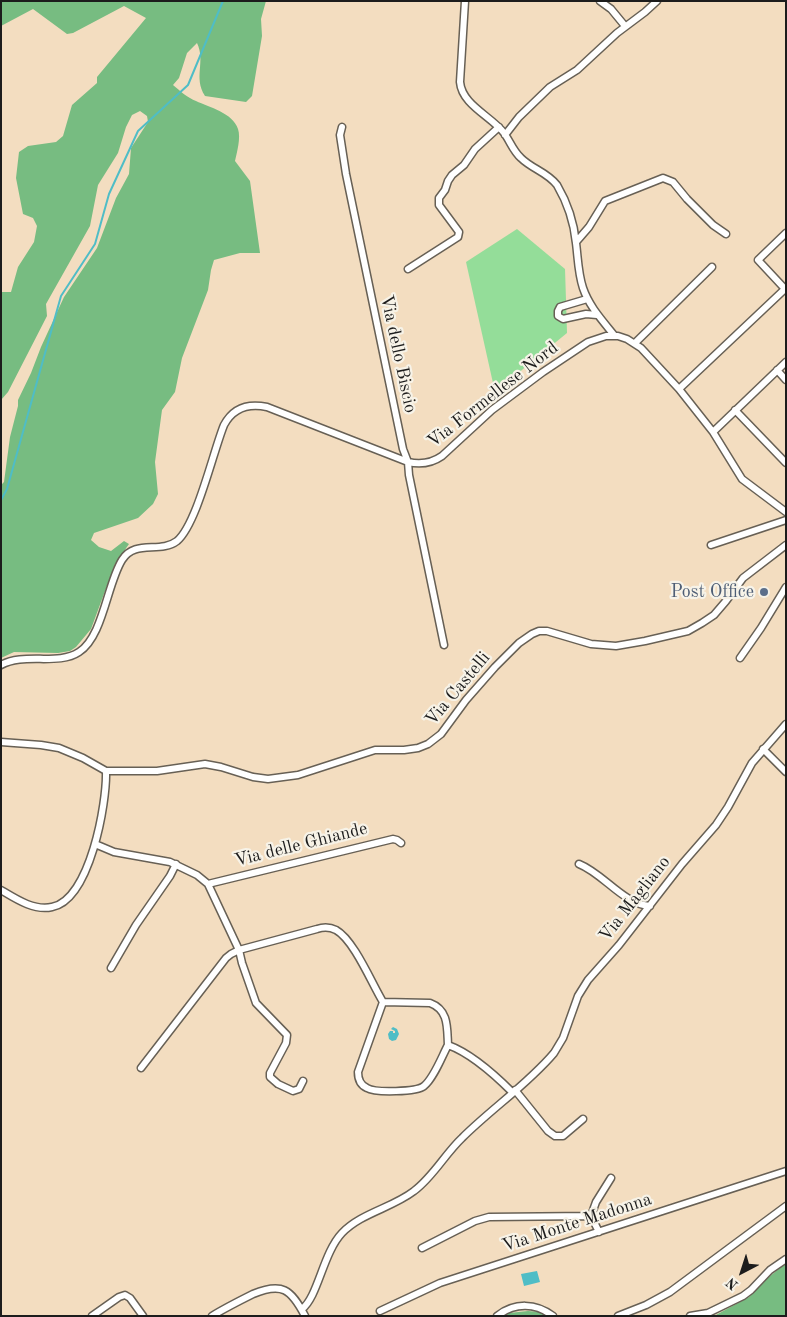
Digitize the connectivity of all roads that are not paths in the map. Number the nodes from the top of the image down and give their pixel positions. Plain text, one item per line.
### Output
1 (465, 1) edge
2 (600, 1) edge
3 (656, 1) edge
4 (625, 26) junction
5 (342, 127) dead end
6 (499, 127) junction
7 (505, 135) junction
8 (786, 233) edge
9 (726, 234) dead end
10 (576, 242) junction
11 (712, 267) dead end
12 (408, 268) dead end
13 (785, 290) edge
14 (588, 299) junction
15 (597, 315) junction
16 (614, 335) junction
17 (635, 344) junction
18 (786, 362) edge
19 (777, 370) junction
20 (786, 380) edge
21 (679, 389) junction
22 (735, 410) junction
23 (714, 432) junction
24 (408, 462) junction
25 (786, 463) edge
26 (784, 508) edge
27 (786, 520) edge
28 (712, 545) dead end
29 (786, 545) edge
30 (786, 587) edge
31 (444, 645) dead end
32 (740, 658) dead end
33 (1, 665) edge
34 (786, 724) edge
35 (1, 742) edge
36 (763, 749) junction
37 (106, 771) junction
38 (786, 772) edge
39 (401, 843) dead end
40 (95, 844) junction
41 (176, 864) junction
42 (580, 864) dead end
43 (208, 884) junction
44 (1, 890) edge
45 (650, 906) junction
46 (239, 950) junction
47 (111, 968) dead end
48 (383, 1002) junction
49 (448, 1045) junction
50 (141, 1068) dead end
51 (303, 1081) dead end
52 (514, 1091) junction
53 (583, 1119) dead end
54 (786, 1171) edge
55 (611, 1178) dead end
56 (786, 1206) edge
57 (591, 1216) junction
58 (599, 1232) junction
59 (422, 1248) dead end
60 (786, 1259) edge
61 (380, 1311) dead end
62 (304, 1313) edge
63 (92, 1316) edge
64 (142, 1316) edge
65 (212, 1316) edge
66 (497, 1316) edge
67 (553, 1316) edge
68 (618, 1316) edge
69 (690, 1316) edge

1 - 6 street
2 - 4 street
3 - 4 street
4 - 7 street
5 - 24 street, Via dello Biscio
6 - 7 street
6 - 12 street
7 - 10 street
8 - 13 street
9 - 10 street
10 - 14 street
11 - 17 street
13 - 21 street
14 - 15 street
14 - 15 street
15 - 16 street
16 - 17 street
16 - 24 street, Via Formellese Nord
17 - 21 street
18 - 19 street
19 - 20 street
19 - 22 street
21 - 23 street
22 - 23 street
22 - 25 street
23 - 26 street
24 - 31 street, Via dello Biscio
24 - 33 street, Via Formellese Nord
27 - 28 street
29 - 37 street, Via Castelli
30 - 32 street
34 - 36 street, Via Magliano
35 - 37 street, Via Castelli
36 - 38 street
36 - 45 street, Via Magliano
37 - 40 street
39 - 43 street, Via delle Ghiande
40 - 41 street
40 - 44 street
41 - 43 street
41 - 47 street
42 - 45 street
43 - 46 street
45 - 52 street, Via Magliano
46 - 48 street
46 - 50 street
46 - 51 street
48 - 49 street
48 - 49 street
49 - 52 street
52 - 53 street
52 - 62 street, Via Magliano
54 - 58 street, Via Monte Madonna
55 - 57 street
56 - 68 street
57 - 58 street
57 - 59 street
58 - 61 street, Via Monte Madonna
60 - 69 street
62 - 65 street
63 - 64 street
66 - 67 street

